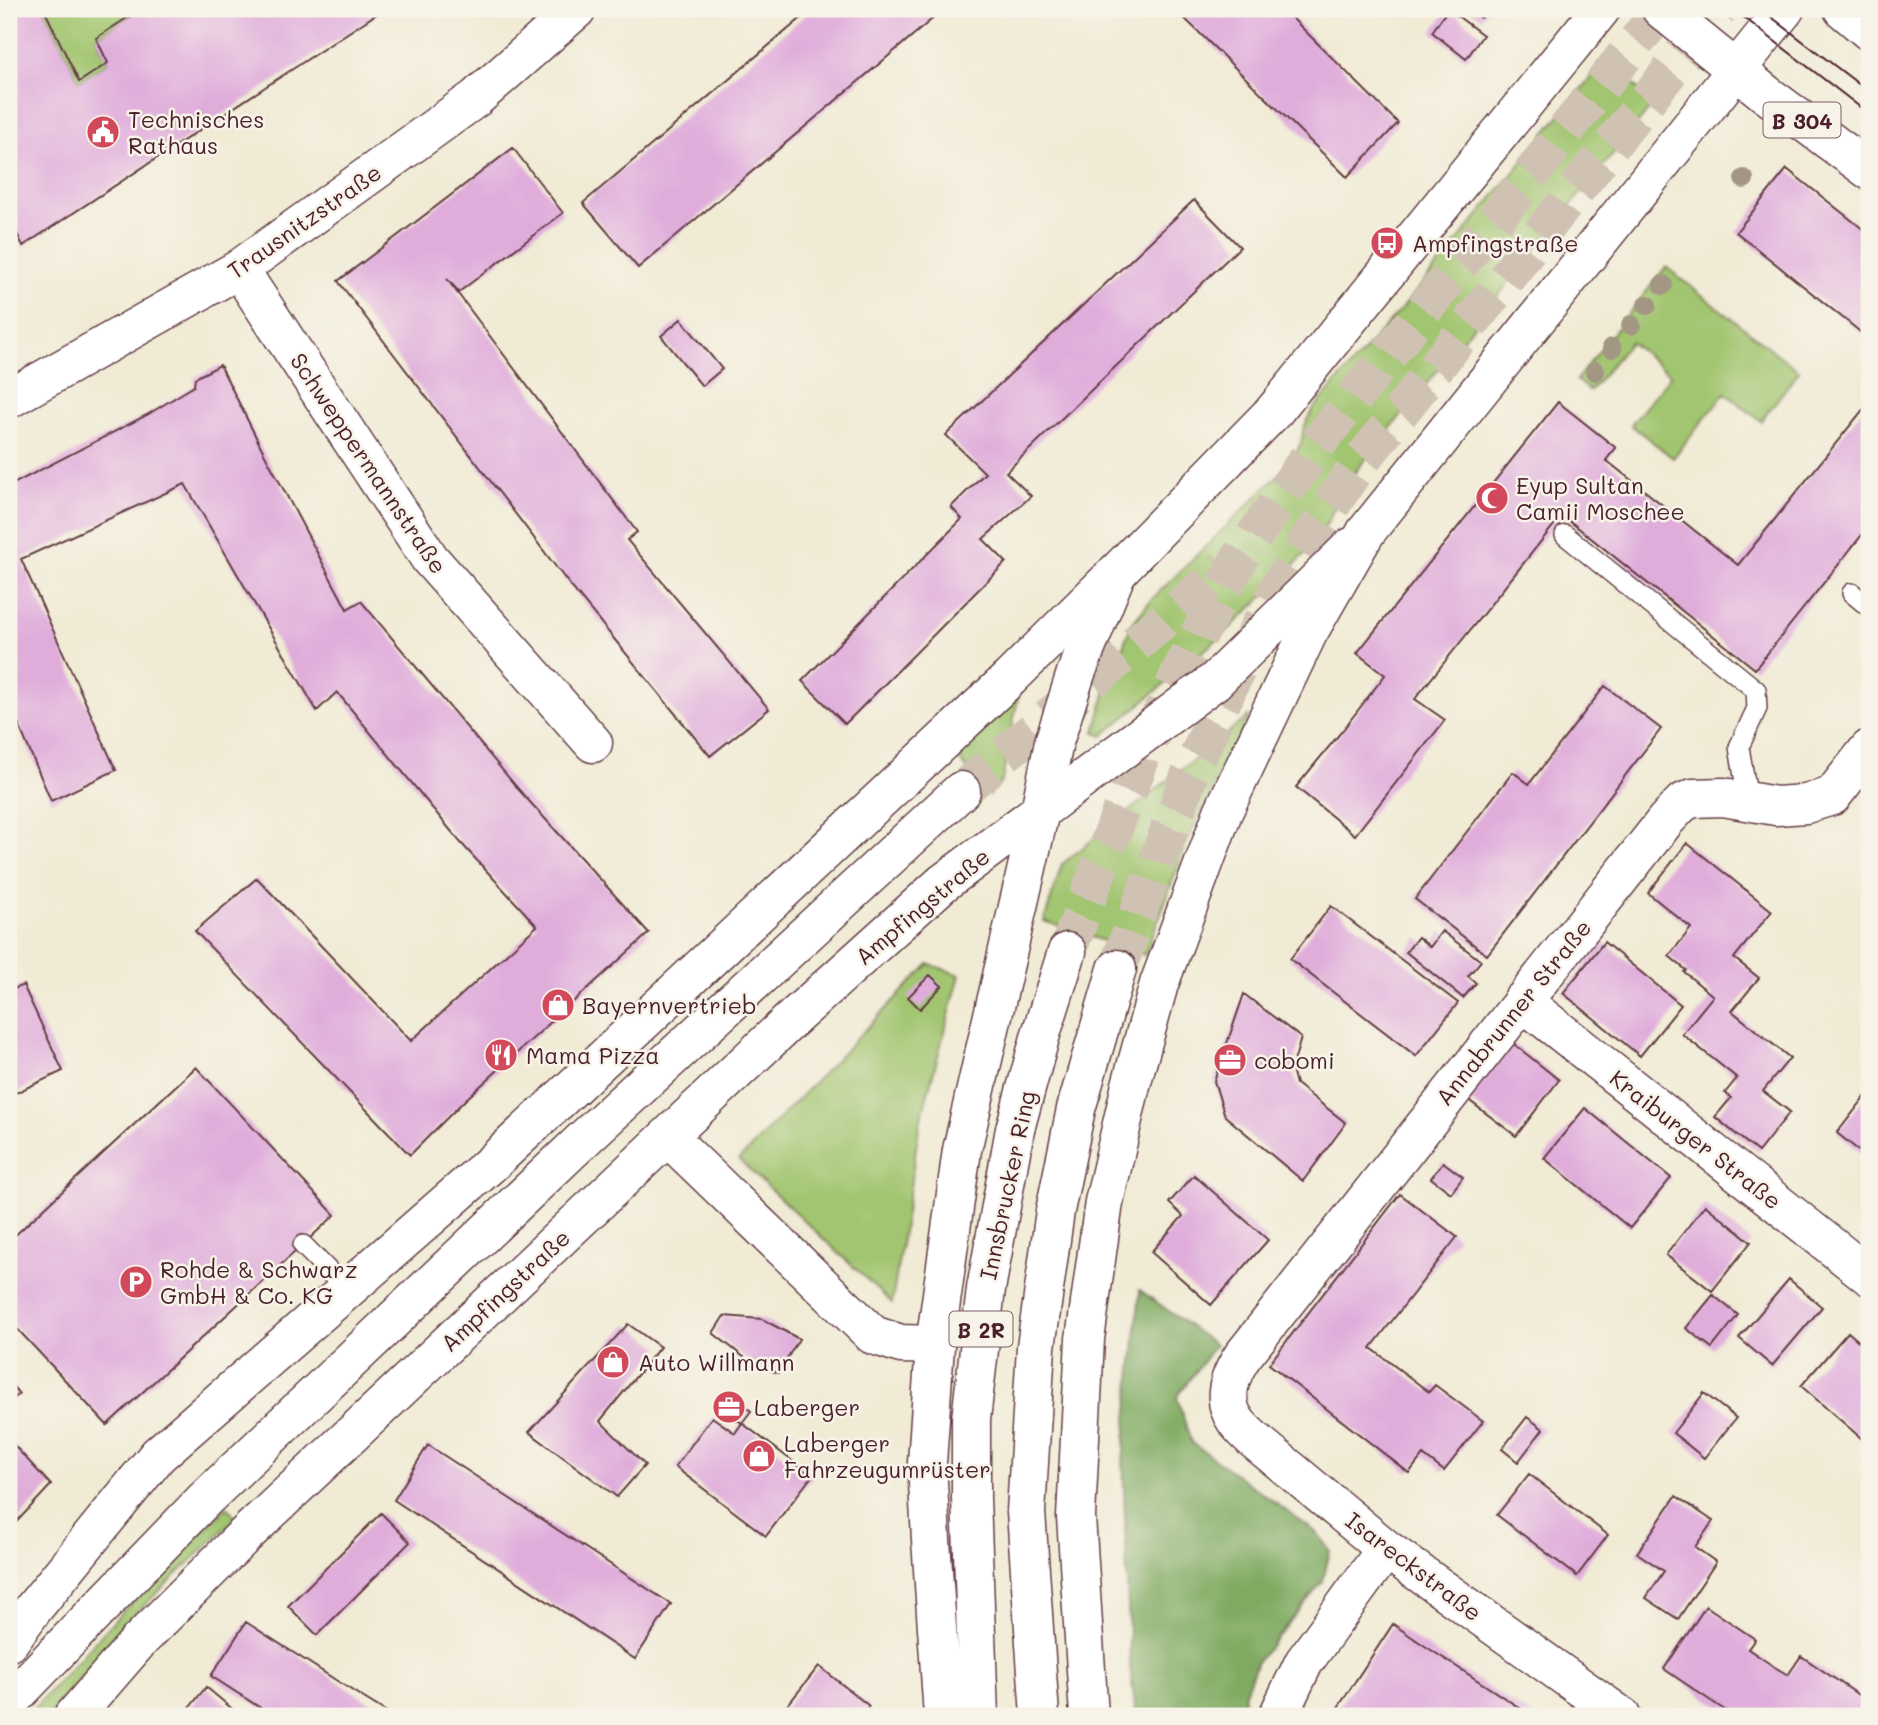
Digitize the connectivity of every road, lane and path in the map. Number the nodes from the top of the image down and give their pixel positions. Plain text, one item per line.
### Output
1 (577, 9) edge
2 (1601, 9) edge
3 (1661, 9) edge
4 (1785, 9) edge
5 (1843, 9) edge
6 (1869, 31) edge
7 (1735, 70) junction
8 (1869, 170) edge
9 (239, 270) junction
10 (9, 399) edge
11 (1366, 532) junction
12 (1565, 535) dead end
13 (1117, 572) junction
14 (1852, 593) dead end
15 (1869, 607) edge
16 (593, 743) dead end
17 (1869, 749) edge
18 (961, 791) tunnel mouth
19 (1748, 800) junction
20 (1040, 811) junction
21 (1067, 952) tunnel mouth
22 (1117, 969) tunnel mouth
23 (1522, 1001) junction
24 (668, 1137) junction
25 (303, 1245) dead end
26 (1869, 1276) edge
27 (346, 1290) junction
28 (934, 1345) junction
29 (1226, 1396) joint
30 (1387, 1549) junction
31 (9, 1642) edge
32 (9, 1702) edge
33 (74, 1716) edge
34 (943, 1716) edge
35 (979, 1716) edge
36 (1040, 1716) edge
37 (1089, 1716) edge
38 (1278, 1716) edge
39 (1621, 1716) edge

1 - 9 main road, Trausnitzstraße
2 - 13 main road
3 - 7 main road, B 304
4 - 7 main road, Ampfingstraße
5 - 6 main road
7 - 8 main road, B 304
7 - 11 main road, Ampfingstraße
9 - 10 main road, Trausnitzstraße
9 - 16 main road, Schweppermannstraße
11 - 20 main road, Ampfingstraße
11 - 37 main road
12 - 19 lane
13 - 20 main road
13 - 27 main road
14 - 15 lane
17 - 19 main road, Annabrunner Straße
18 - 32 main road
19 - 23 main road, Annabrunner Straße
20 - 24 main road, Ampfingstraße
20 - 28 main road
21 - 35 main road, Innsbrucker Ring / B 2R
22 - 36 main road, B 2R
23 - 26 main road, Kraiburger Straße
23 - 29 main road, Annabrunner Straße
24 - 28 main road
24 - 33 main road, Ampfingstraße
25 - 27 lane
27 - 31 main road
28 - 34 main road
29 - 30 main road, Isareckstraße
30 - 38 main road
30 - 39 main road, Isareckstraße

